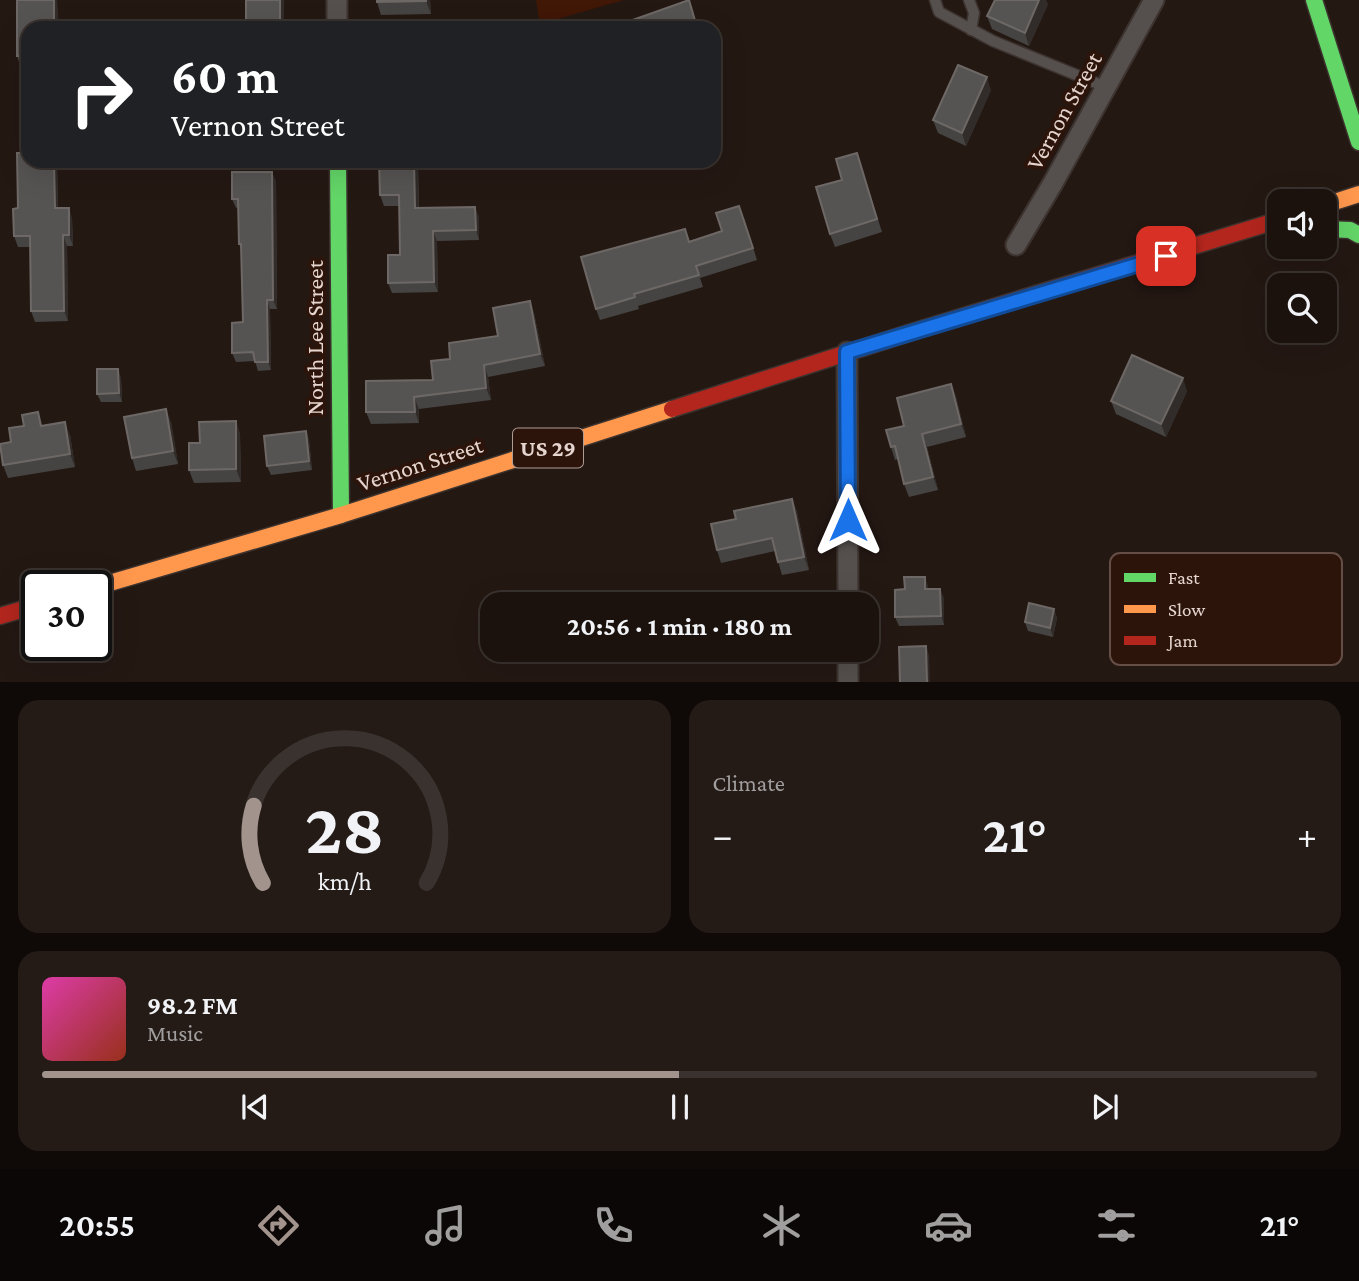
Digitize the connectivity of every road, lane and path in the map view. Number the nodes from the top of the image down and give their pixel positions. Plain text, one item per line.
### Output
1 (337, 0) edge
2 (935, 0) edge
3 (969, 0) edge
4 (1154, 0) edge
5 (1314, 0) edge
6 (337, 21) edge
7 (971, 30) junction
8 (1106, 87) junction
9 (1359, 142) edge
10 (338, 168) edge
11 (1359, 194) edge
12 (1337, 201) edge
13 (1267, 224) edge
14 (1337, 229) edge
15 (1359, 235) edge
16 (1267, 240) dead end
17 (1016, 245) dead end
18 (1190, 248) junction
19 (847, 352) junction
20 (341, 515) junction
21 (112, 582) edge
22 (848, 592) edge
23 (21, 610) edge
24 (0, 616) edge
25 (848, 662) edge
26 (848, 682) edge

1 - 6 street
2 - 7 lane
3 - 7 lane
4 - 8 street, Vernon Street
5 - 9 main road
7 - 8 lane
8 - 17 street, Vernon Street
10 - 20 main road, North Lee Street
11 - 12 main road
13 - 18 main road, US 29
14 - 15 main road
16 - 18 main road
18 - 19 main road, Vernon Street / US 29
19 - 20 main road, Vernon Street / US 29
19 - 22 street
20 - 21 main road, Vernon Street / US 29
23 - 24 main road
25 - 26 street

